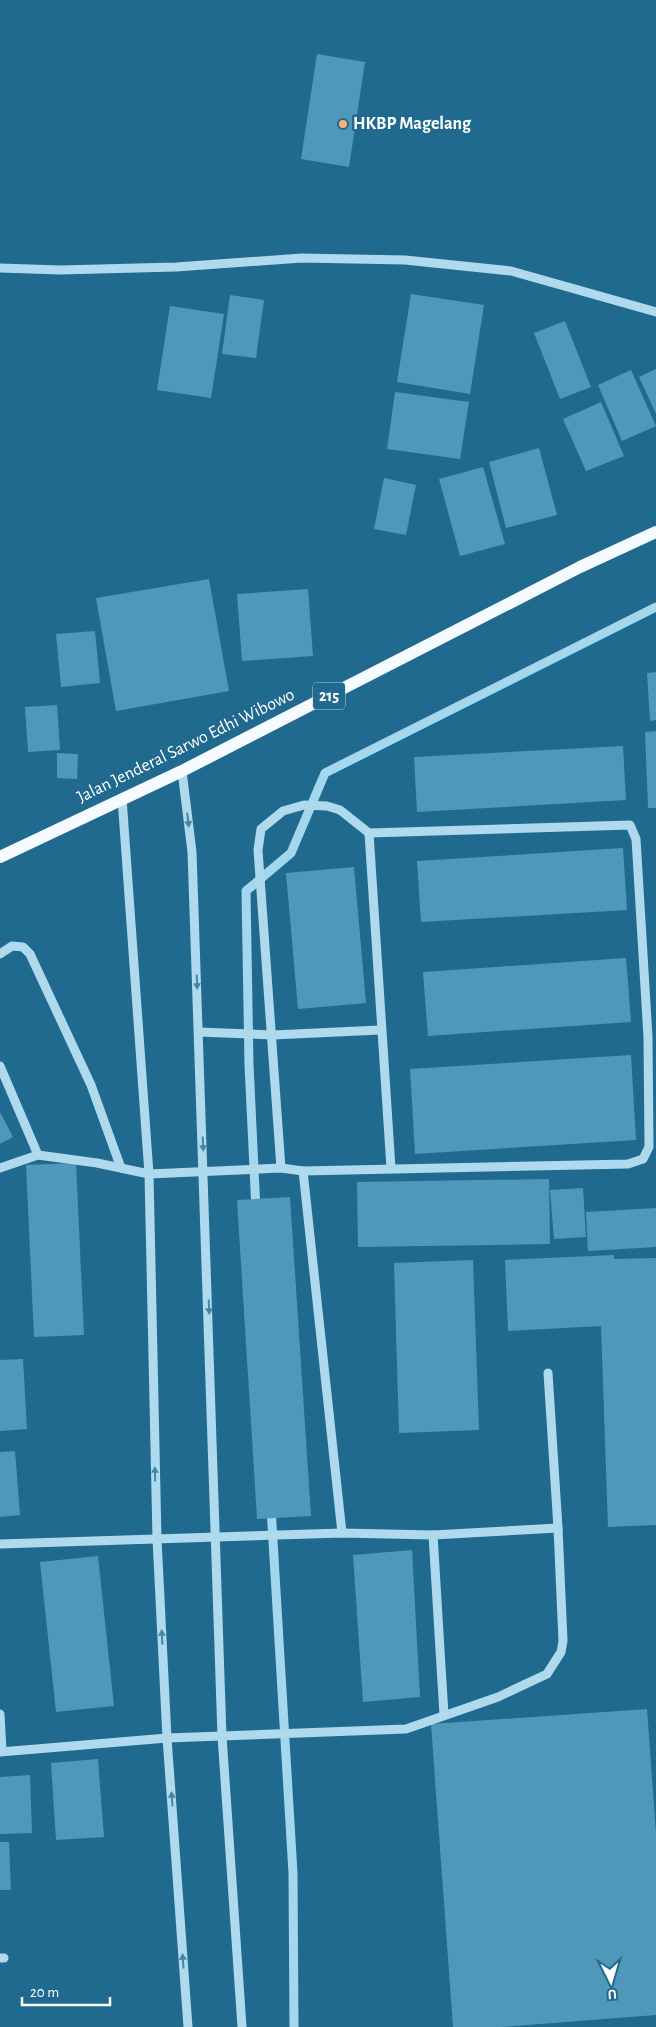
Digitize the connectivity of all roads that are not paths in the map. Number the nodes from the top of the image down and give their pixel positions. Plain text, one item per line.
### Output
1 (0, 268) edge
2 (656, 312) edge
3 (656, 532) edge
4 (182, 771) junction
5 (122, 798) junction
6 (369, 833) junction
7 (0, 857) edge
8 (0, 954) edge
9 (380, 1030) junction
10 (199, 1032) junction
11 (273, 1035) junction
12 (0, 1066) edge
13 (38, 1155) junction
14 (0, 1168) edge
15 (121, 1168) junction
16 (281, 1168) junction
17 (390, 1168) junction
18 (204, 1170) junction
19 (303, 1171) junction
20 (149, 1174) junction
21 (548, 1373) dead end
22 (558, 1528) junction
23 (342, 1534) junction
24 (433, 1535) junction
25 (217, 1539) junction
26 (157, 1540) junction
27 (0, 1544) edge
28 (0, 1714) edge
29 (444, 1715) junction
30 (222, 1736) junction
31 (167, 1738) junction
32 (1, 1751) edge
33 (188, 2027) edge
34 (242, 2027) edge

1 - 2 street
3 - 4 main road, Jalan Jenderal Sarwo Edhi Wibowo / 215
4 - 5 main road, Jalan Jenderal Sarwo Edhi Wibowo / 215
4 -> 10 street
5 - 7 main road, Jalan Jenderal Sarwo Edhi Wibowo / 215
5 - 20 street
6 - 9 street
6 - 11 street
6 - 17 street
8 - 15 street
9 - 11 street
9 - 17 street
10 - 11 street
10 -> 18 street
11 - 16 street
12 - 13 street
13 - 14 street
13 - 15 street
15 - 20 street
16 - 18 street
16 - 19 street
17 - 19 street
18 - 20 street
18 -> 25 street
19 - 23 street
26 -> 20 street
21 - 22 street
22 - 24 street
22 - 29 street
23 - 24 street
23 - 25 street
24 - 29 street
25 - 26 street
25 - 30 street
26 - 27 street
31 -> 26 street
28 - 32 street
29 - 30 street
30 - 31 street
30 - 34 street
31 - 32 street
33 -> 31 street

